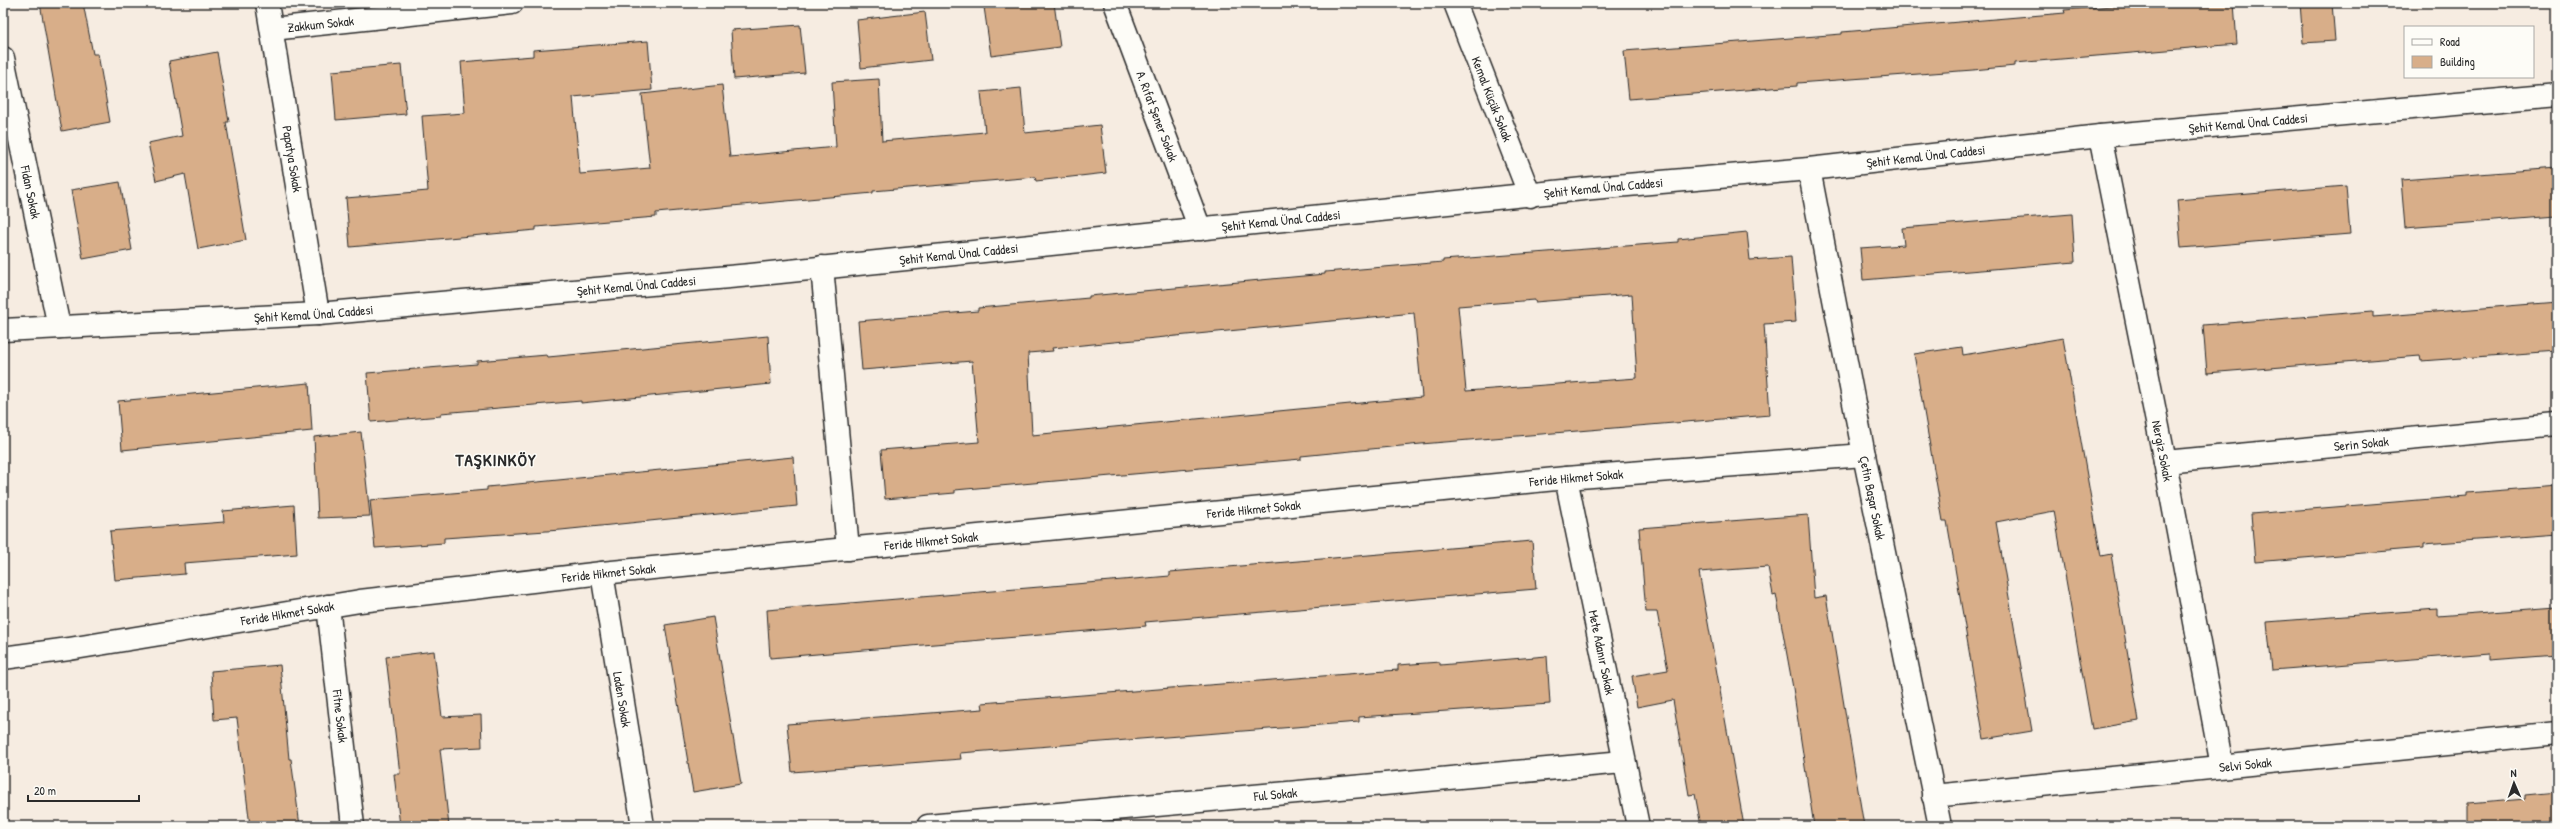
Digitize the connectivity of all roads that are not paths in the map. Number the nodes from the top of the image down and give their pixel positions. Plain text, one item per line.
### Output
1 (268, 3) edge
2 (512, 3) edge
3 (1115, 3) edge
4 (1455, 3) edge
5 (272, 29) junction
6 (3, 58) edge
7 (2557, 95) edge
8 (2100, 136) junction
9 (1810, 168) junction
10 (1530, 196) junction
11 (1200, 229) junction
12 (822, 267) junction
13 (318, 314) junction
14 (59, 327) junction
15 (3, 330) edge
16 (2557, 425) edge
17 (1864, 455) junction
18 (2165, 462) junction
19 (1566, 478) junction
20 (848, 549) junction
21 (602, 573) junction
22 (328, 606) junction
23 (3, 658) edge
24 (2557, 733) edge
25 (1623, 762) junction
26 (2222, 766) junction
27 (1933, 796) junction
28 (353, 826) edge
29 (643, 826) edge
30 (928, 826) edge
31 (1638, 826) edge
32 (1940, 826) edge

1 - 5 street, Papatya Sokak
2 - 5 street, Zakkum Sokak
3 - 11 street, A. Rıfat Şener Sokak
4 - 10 street, Kemal Küçük Sokak
5 - 13 street, Papatya Sokak
6 - 14 street, Fidan Sokak
7 - 8 street, Şehit Kemal Ünal Caddesi
8 - 9 street, Şehit Kemal Ünal Caddesi
8 - 18 street, Nergiz Sokak
9 - 10 street, Şehit Kemal Ünal Caddesi
9 - 17 street, Çetin Başar Sokak
10 - 11 street, Şehit Kemal Ünal Caddesi
11 - 12 street, Şehit Kemal Ünal Caddesi
12 - 13 street, Şehit Kemal Ünal Caddesi
12 - 20 street
13 - 14 street, Şehit Kemal Ünal Caddesi
14 - 15 street, Şehit Kemal Ünal Caddesi
16 - 18 street, Serin Sokak
17 - 19 street, Feride Hikmet Sokak
17 - 27 street, Çetin Başar Sokak
18 - 26 street, Nergiz Sokak
19 - 20 street, Feride Hikmet Sokak
19 - 25 street, Mete Adanır Sokak
20 - 21 street, Feride Hikmet Sokak
21 - 22 street, Feride Hikmet Sokak
21 - 29 street, Laden Sokak
22 - 23 street, Feride Hikmet Sokak
22 - 28 street, Fitne Sokak
24 - 26 street, Selvi Sokak
25 - 30 street, Ful Sokak
25 - 31 street, Mete Adanır Sokak
26 - 27 street, Selvi Sokak
27 - 32 street, Çetin Başar Sokak

